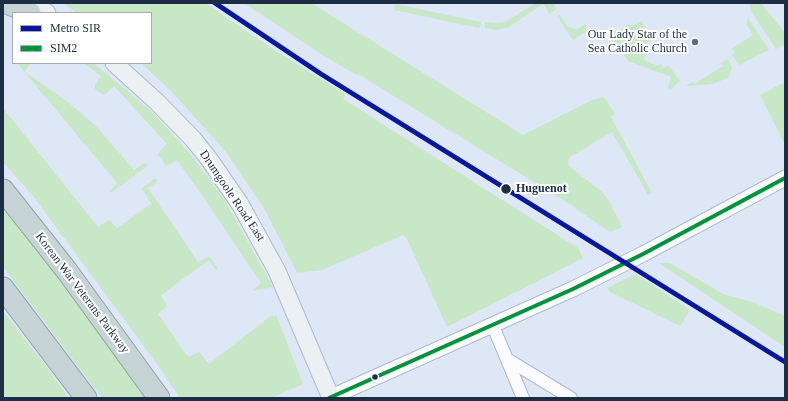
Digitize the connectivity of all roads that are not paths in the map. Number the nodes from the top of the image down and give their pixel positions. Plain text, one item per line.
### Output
1 (7, 3) edge
2 (33, 3) edge
3 (28, 12) edge
4 (46, 12) edge
5 (115, 64) edge
6 (785, 178) edge
7 (3, 190) edge
8 (3, 288) edge
9 (493, 326) junction
10 (507, 359) junction
11 (86, 398) edge
12 (159, 398) edge
13 (330, 398) edge
14 (523, 398) edge
15 (571, 398) edge

1 - 3 highway
2 - 4 main road
5 - 13 main road, Drumgoole Road East
6 - 9 street
7 - 12 highway, Korean War Veterans Parkway
8 - 11 highway
9 - 10 street
9 - 13 street
10 - 14 street
10 - 15 street

